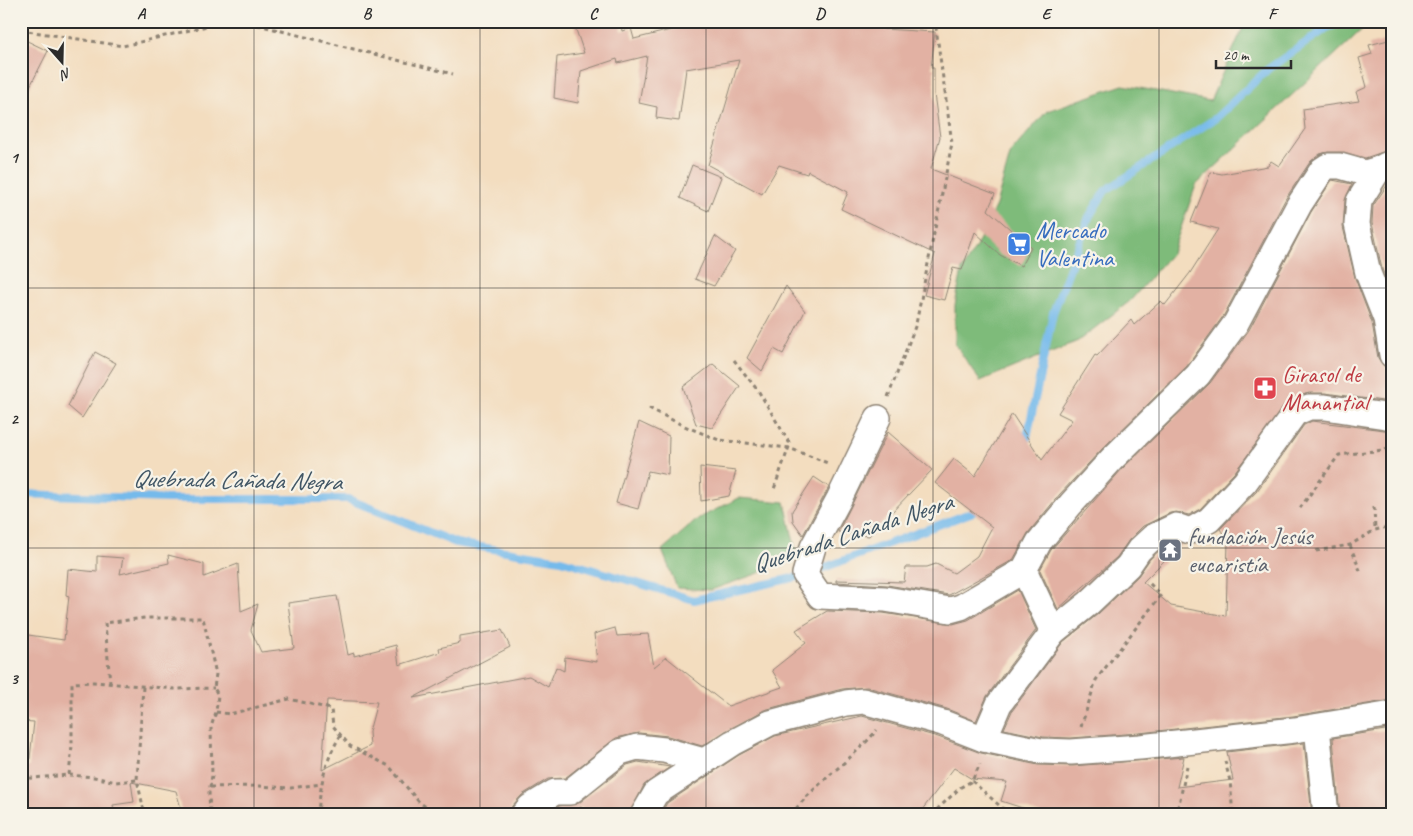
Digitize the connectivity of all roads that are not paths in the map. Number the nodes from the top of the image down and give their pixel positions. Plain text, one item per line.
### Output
1 (1386, 165) edge
2 (1392, 355) edge
3 (1392, 417) edge
4 (878, 418) road end
5 (1024, 570) junction
6 (1053, 632) junction
7 (1392, 714) edge
8 (1317, 727) junction
9 (984, 739) junction
10 (704, 761) junction
11 (523, 815) edge
12 (643, 815) edge
13 (1326, 815) edge

1 - 2 street
1 - 5 street
3 - 6 street
4 - 5 street
5 - 6 street
6 - 9 street
7 - 8 street
8 - 9 street
8 - 13 street
9 - 10 street
10 - 11 street
10 - 12 street

